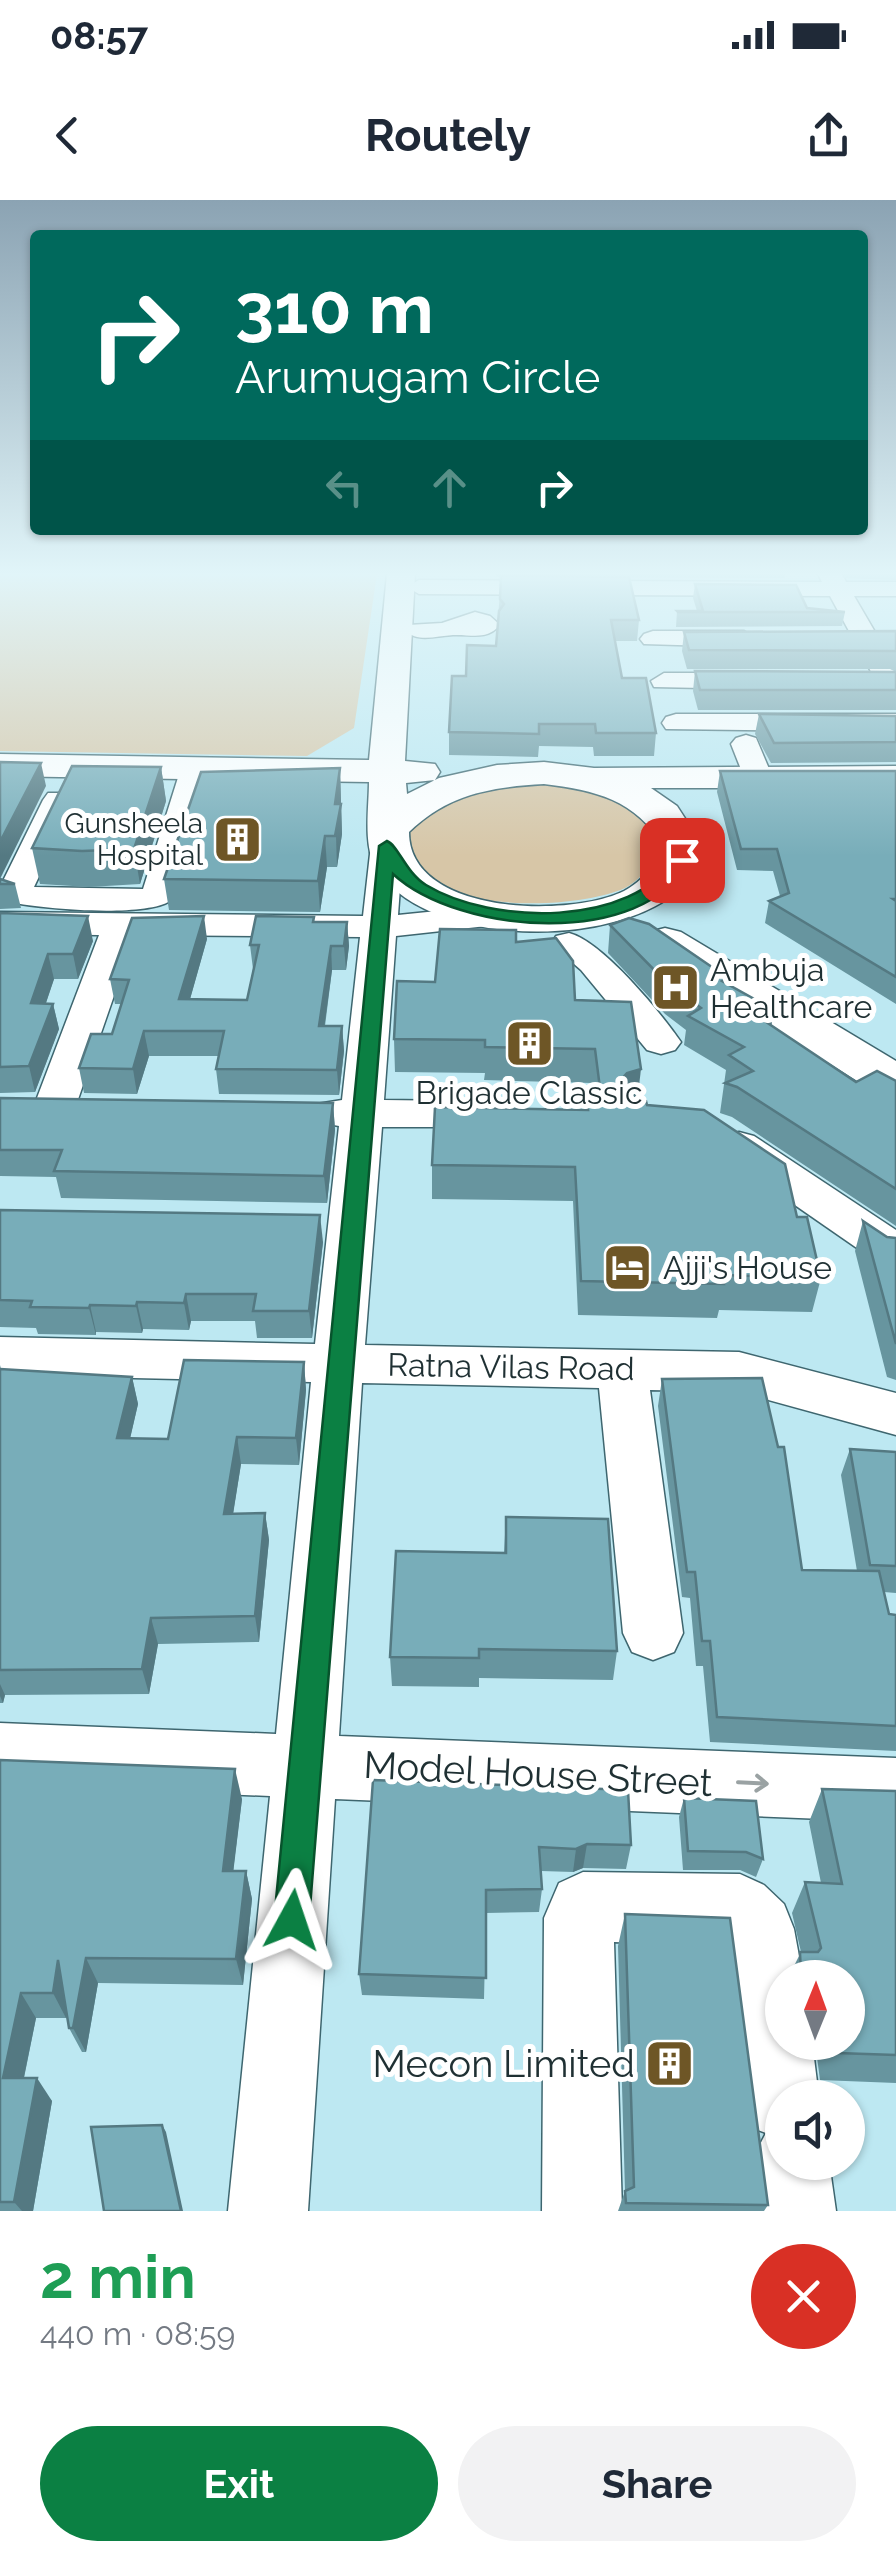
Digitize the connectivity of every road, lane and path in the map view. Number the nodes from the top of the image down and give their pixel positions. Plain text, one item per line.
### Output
1 (401, 668) edge
2 (415, 668) edge
3 (661, 668) edge
4 (664, 681) junction
5 (777, 681) edge
6 (852, 681) edge
7 (893, 686) edge
8 (676, 723) junction
9 (896, 723) edge
10 (0, 766) edge
11 (75, 766) junction
12 (196, 768) junction
13 (387, 770) junction
14 (504, 775) junction
15 (689, 776) junction
16 (576, 777) junction
17 (896, 777) edge
18 (679, 832) junction
19 (388, 837) junction
20 (674, 874) junction
21 (496, 915) junction
22 (0, 923) edge
23 (121, 924) junction
24 (380, 926) junction
25 (570, 926) junction
26 (681, 934) junction
27 (593, 1015) edge
28 (660, 1042) dead end
29 (896, 1048) edge
30 (896, 1083) edge
31 (54, 1110) edge
32 (285, 1112) edge
33 (362, 1113) junction
34 (460, 1114) edge
35 (705, 1126) edge
36 (896, 1252) edge
37 (0, 1356) edge
38 (338, 1364) junction
39 (622, 1368) junction
40 (896, 1414) edge
41 (652, 1633) dead end
42 (0, 1754) edge
43 (306, 1763) junction
44 (896, 1790) edge
45 (779, 2080) edge
46 (792, 2180) edge
47 (268, 2211) edge
48 (582, 2211) edge
49 (796, 2211) edge

1 - 13 main road
2 - 14 main road
3 - 4 street
4 - 5 street
4 - 8 street
6 - 7 street
8 - 9 street
8 - 15 street
10 - 11 main road
11 - 12 main road
11 - 12 street
12 - 13 main road
13 - 14 main road
13 - 19 main road
14 - 16 main road
14 - 19 main road
15 - 16 main road
15 - 17 main road
15 - 18 main road
16 - 18 main road
18 - 20 main road
19 - 21 main road
19 - 24 street
20 - 25 main road
20 - 26 main road
21 - 24 street
21 - 25 main road
22 - 23 street
23 - 24 street
23 - 31 street
24 - 33 street
25 - 26 main road
25 - 27 street
25 - 28 street
26 - 29 main road
26 - 30 main road
32 - 33 street
33 - 34 street
33 - 38 street
35 - 36 street
37 - 38 street, Ratna Vilas Road
38 - 39 street, Ratna Vilas Road
38 - 43 street
39 - 40 street, Ratna Vilas Road
39 - 41 street
42 - 43 street, Model House Street
43 -> 44 street, Model House Street
43 - 47 street
45 - 48 street
46 - 49 street

